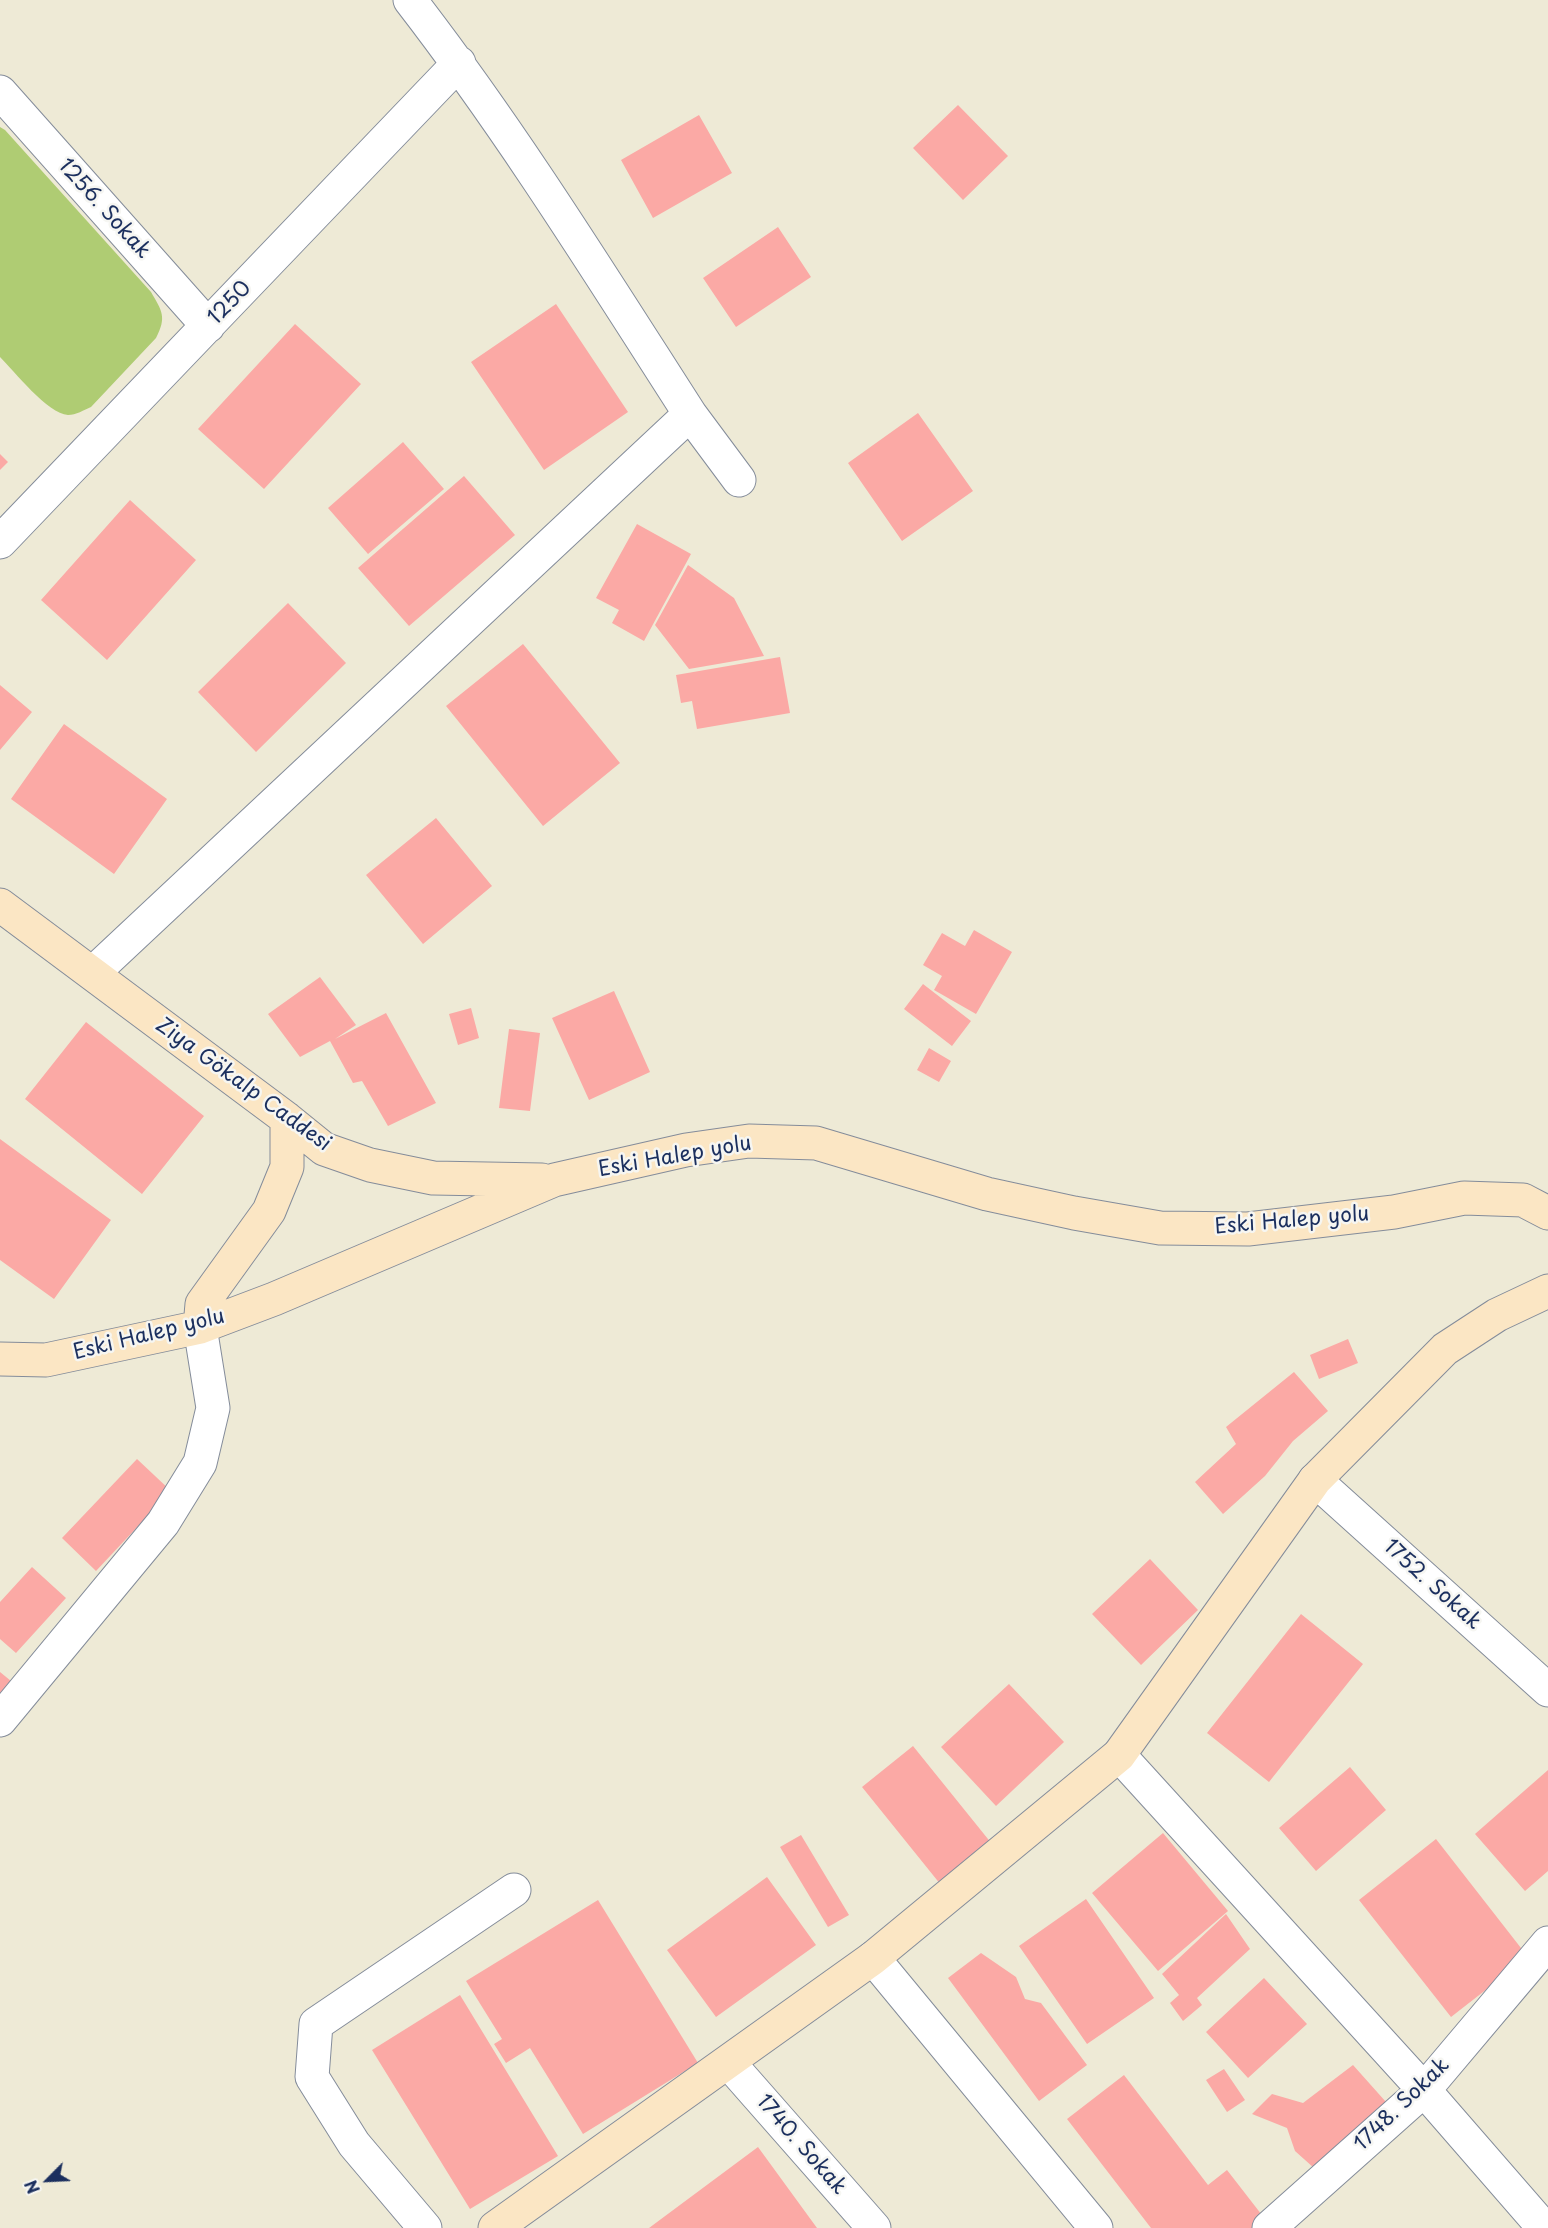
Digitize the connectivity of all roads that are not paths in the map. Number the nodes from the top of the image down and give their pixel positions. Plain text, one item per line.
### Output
1 (410, 0) edge
2 (459, 63) junction
3 (0, 92) edge
4 (208, 326) junction
5 (690, 414) junction
6 (739, 480) dead end
7 (0, 542) edge
8 (0, 905) edge
9 (93, 973) junction
10 (287, 1119) junction
11 (555, 1180) junction
12 (1548, 1213) edge
13 (1548, 1291) edge
14 (200, 1327) junction
15 (0, 1359) edge
16 (1315, 1480) junction
17 (1548, 1690) edge
18 (0, 1720) edge
19 (1119, 1755) junction
20 (514, 1890) dead end
21 (1548, 1943) edge
22 (873, 1958) junction
23 (729, 2063) junction
24 (1424, 2090) junction
25 (425, 2228) edge
26 (495, 2228) edge
27 (874, 2228) edge
28 (1096, 2228) edge
29 (1269, 2228) edge
30 (1544, 2228) edge

1 - 2 street
2 - 4 street, 1250
2 - 5 street
3 - 4 street, 1256. Sokak
4 - 7 street, 1250
5 - 6 street
5 - 9 street
8 - 9 street, Ziya Gökalp Caddesi
9 - 10 street, Ziya Gökalp Caddesi
10 - 11 street, Ziya Gökalp Caddesi
10 - 14 street
11 - 12 street, Eski Halep yolu
11 - 14 street, Eski Halep yolu
13 - 16 street
14 - 15 street, Eski Halep yolu
14 - 18 street
16 - 17 street, 1752. Sokak
16 - 19 street
19 - 22 street
19 - 24 street
20 - 25 street
21 - 24 street, 1748. Sokak
22 - 23 street
22 - 28 street
23 - 26 street
23 - 27 street, 1740. Sokak
24 - 29 street, 1748. Sokak
24 - 30 street

